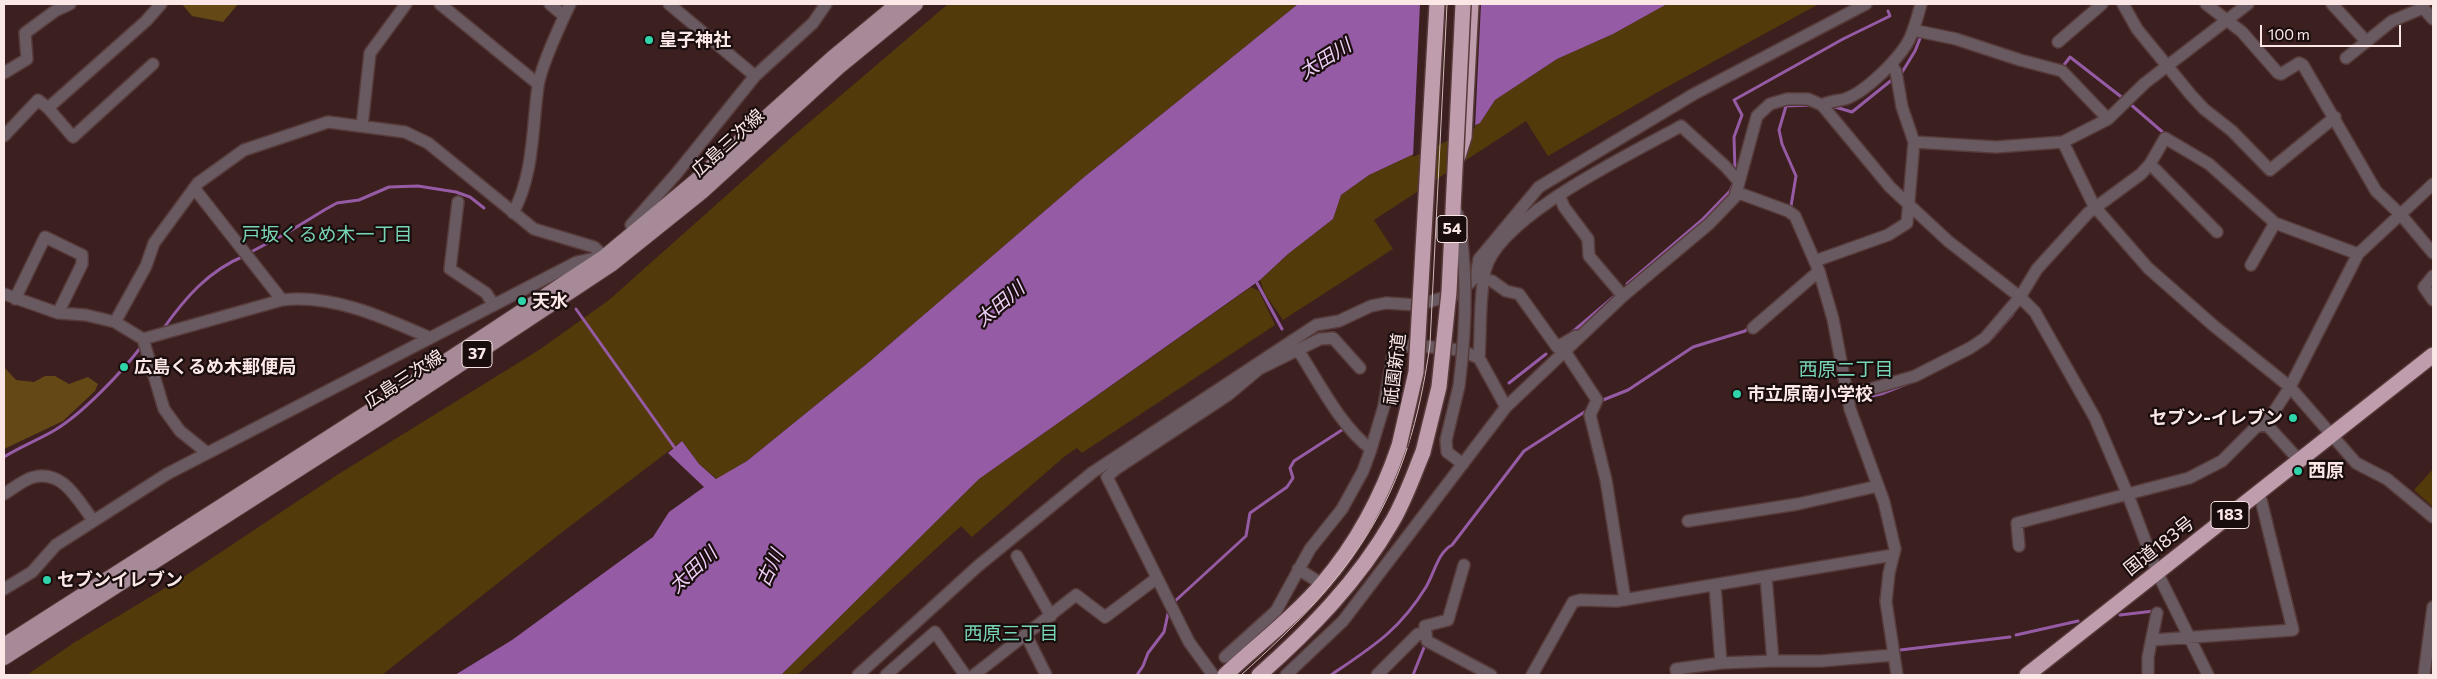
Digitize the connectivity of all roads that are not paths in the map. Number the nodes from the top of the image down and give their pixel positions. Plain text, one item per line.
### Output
1 (70, 4) edge
2 (161, 4) edge
3 (406, 4) edge
4 (440, 4) edge
5 (550, 4) edge
6 (570, 4) edge
7 (669, 4) edge
8 (826, 4) edge
9 (897, 4) edge
10 (916, 4) edge
11 (1437, 4) edge
12 (1463, 4) edge
13 (1471, 4) edge
14 (1866, 4) edge
15 (1921, 4) edge
16 (2102, 4) edge
17 (2123, 4) edge
18 (2206, 4) edge
19 (2248, 4) edge
20 (2332, 4) edge
21 (2416, 6) edge
22 (564, 16) junction
23 (2228, 19) junction
24 (2433, 19) edge
25 (1913, 30) junction
26 (2366, 40) junction
27 (2058, 42) dead end
28 (2346, 58) dead end
29 (153, 64) dead end
30 (1891, 64) junction
31 (2168, 66) junction
32 (4, 74) edge
33 (755, 76) junction
34 (538, 84) junction
35 (1822, 105) junction
36 (48, 108) junction
37 (2335, 118) junction
38 (2108, 119) junction
39 (362, 126) junction
40 (4, 133) edge
41 (708, 134) junction
42 (1914, 142) junction
43 (2063, 142) junction
44 (2150, 164) junction
45 (1455, 166) junction
46 (2433, 184) edge
47 (1738, 187) junction
48 (194, 188) junction
49 (1559, 195) junction
50 (1453, 198) junction
51 (674, 200) junction
52 (458, 202) dead end
53 (1907, 202) junction
54 (2094, 206) junction
55 (513, 213) junction
56 (2401, 215) junction
57 (2275, 223) junction
58 (631, 225) dead end
59 (2217, 232) dead end
60 (2433, 253) edge
61 (2358, 254) junction
62 (608, 261) junction
63 (2251, 265) dead end
64 (1817, 266) junction
65 (2433, 276) edge
66 (1485, 279) junction
67 (4, 294) edge
68 (1624, 296) junction
69 (2020, 297) junction
70 (15, 299) junction
71 (282, 300) junction
72 (2433, 300) edge
73 (494, 305) junction
74 (58, 313) junction
75 (115, 322) junction
76 (1753, 328) dead end
77 (1582, 336) junction
78 (428, 337) junction
79 (143, 339) junction
80 (1298, 350) junction
81 (1566, 353) junction
82 (2433, 354) edge
83 (1479, 358) junction
84 (1360, 368) dead end
85 (2290, 387) junction
86 (1847, 396) junction
87 (1506, 407) junction
88 (2266, 424) junction
89 (2331, 435) junction
90 (1371, 449) junction
91 (206, 452) junction
92 (2299, 460) junction
93 (1463, 464) junction
94 (1878, 486) junction
95 (2257, 493) junction
96 (4, 494) edge
97 (2128, 495) junction
98 (2433, 517) edge
99 (93, 520) junction
100 (1688, 521) dead end
101 (2019, 546) dead end
102 (1893, 555) junction
103 (1017, 556) dead end
104 (1464, 565) dead end
105 (1298, 570) junction
106 (2156, 572) junction
107 (1766, 577) junction
108 (1157, 578) junction
109 (1322, 584) junction
110 (1715, 586) junction
111 (4, 589) edge
112 (1624, 600) junction
113 (2433, 607) edge
114 (2158, 613) dead end
115 (1051, 616) junction
116 (1026, 635) junction
117 (1425, 635) junction
118 (2188, 636) junction
119 (1325, 640) junction
120 (2153, 640) junction
121 (1297, 642) junction
122 (4, 645) edge
123 (1894, 655) junction
124 (1225, 657) dead end
125 (4, 658) edge
126 (1773, 660) junction
127 (1721, 663) junction
128 (858, 675) edge
129 (886, 675) edge
130 (965, 675) edge
131 (974, 675) edge
132 (1046, 675) edge
133 (1214, 675) edge
134 (1225, 675) edge
135 (1260, 675) edge
136 (1286, 675) edge
137 (1377, 675) edge
138 (1490, 675) edge
139 (1532, 675) edge
140 (1677, 675) edge
141 (1897, 675) edge
142 (2027, 675) edge
143 (2148, 675) edge
144 (2208, 675) edge
145 (2424, 675) edge

1 - 32 street
2 - 36 street
3 - 39 street
4 - 34 street
5 - 22 street
6 - 22 street
7 - 33 street
8 - 33 street
9 - 51 main road, 広島三次線 / 37
10 - 62 main road, 広島三次線 / 37
11 - 109 highway, 祇園新道 / 54, bridge
12 - 45 highway, 54, bridge
13 - 45 highway, 54, bridge
14 - 128 street
15 - 25 street
16 - 27 street
17 - 31 street
18 - 23 street
19 - 23 street
20 - 26 street
21 - 24 street
21 - 26 street
22 - 34 street
23 - 31 street
23 - 37 street
25 - 30 street
25 - 38 street
26 - 28 street
29 - 36 street
30 - 35 street
30 - 42 street
31 - 37 street
31 - 38 street
33 - 41 street
34 - 55 street
35 - 47 street
35 - 53 street
36 - 40 street
37 - 56 street
38 - 43 street
39 - 48 street
39 - 55 street
41 - 51 street
41 - 58 street
42 - 43 street
42 - 53 street
43 - 54 street
44 - 54 street
44 - 57 street
44 - 59 street
45 - 50 highway, 54, bridge
46 - 56 street
47 - 49 street
47 - 64 street
47 - 68 street
48 - 71 street
48 - 75 street
49 - 66 street
49 - 68 street
50 - 93 street, bridge
50 - 121 highway, 54, bridge
51 - 62 main road, 広島三次線 / 37
52 - 73 street
53 - 64 street
53 - 69 street
54 - 69 street
54 - 85 street
55 - 62 street
56 - 60 street
56 - 61 street
57 - 61 street
57 - 63 street
61 - 85 street
62 - 73 street
62 - 122 main road, 広島三次線 / 37
62 - 125 main road, 広島三次線 / 37
64 - 76 street
64 - 86 street
65 - 72 street
66 - 77 street
66 - 83 street
67 - 70 street
68 - 77 street
69 - 86 street
69 - 97 street
70 - 74 street
70 - 74 street
71 - 78 street
71 - 79 street
73 - 78 street
74 - 75 street
75 - 79 street
77 - 81 street
78 - 91 street
79 - 91 street
80 - 84 street
80 - 90 street
80 - 108 street
81 - 87 street
81 - 112 street
82 - 89 highway, 国道183号 / 183
83 - 87 street
83 - 90 street
85 - 88 street
85 - 89 street
86 - 94 street
87 - 93 street
88 - 92 street
88 - 97 street
89 - 92 highway, 国道183号 / 183
89 - 98 street
90 - 105 street
91 - 99 street
92 - 95 highway, 国道183号 / 183
93 - 119 street
94 - 100 street
94 - 102 street
95 - 106 highway, 国道183号 / 183
95 - 118 street
96 - 99 street
97 - 101 street
97 - 106 street
99 - 111 street
102 - 107 street
102 - 123 street
103 - 115 street
104 - 117 street
105 - 109 street
105 - 124 street
106 - 118 street
106 - 142 highway, 国道183号 / 183
107 - 110 street
107 - 126 street
108 - 115 street
108 - 133 street
109 - 134 highway, 祇園新道 / 54
110 - 112 street
110 - 127 street
112 - 139 street
113 - 145 street
114 - 120 street
115 - 116 street
116 - 131 street
116 - 132 street
117 - 137 street
117 - 138 street
118 - 120 street
118 - 144 street
119 - 121 street
119 - 136 street
120 - 143 street
121 - 135 highway, 54
123 - 126 street
123 - 141 street
126 - 127 street
127 - 140 street
129 - 130 street

